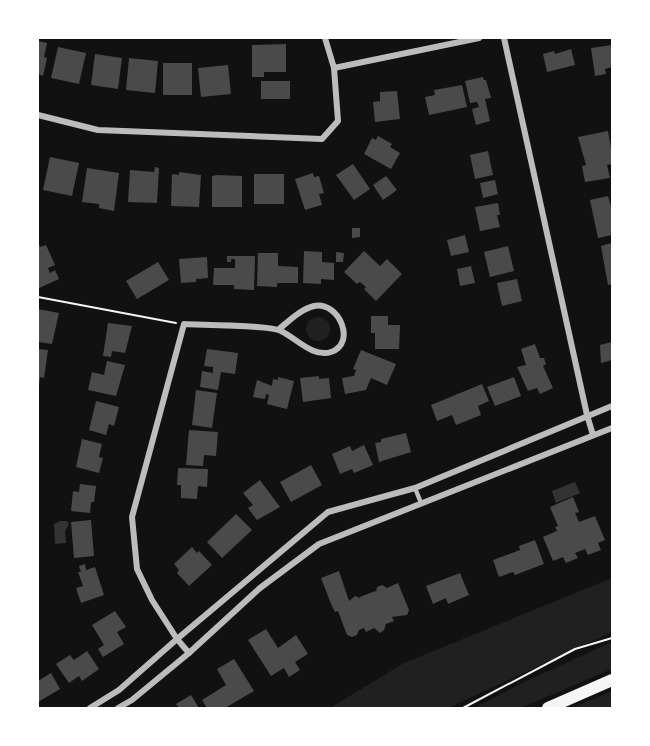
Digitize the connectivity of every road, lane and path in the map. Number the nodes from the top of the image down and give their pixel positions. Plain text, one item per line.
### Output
1 (325, 38) edge
2 (479, 38) edge
3 (504, 38) edge
4 (334, 68) junction
5 (38, 115) edge
6 (38, 297) edge
7 (184, 324) junction
8 (279, 329) junction
9 (612, 406) edge
10 (587, 415) junction
11 (612, 428) edge
12 (593, 435) junction
13 (415, 488) junction
14 (421, 503) junction
15 (612, 638) edge
16 (177, 639) junction
17 (189, 653) junction
18 (612, 680) edge
19 (90, 708) edge
20 (118, 708) edge
21 (463, 708) edge
22 (548, 708) edge

1 - 4 street
2 - 4 street
3 - 10 street
4 - 5 street
6 - 7 path
7 - 8 street
7 - 16 street
8 - 8 street
9 - 10 street
10 - 12 street
10 - 13 street
11 - 12 street
12 - 14 street
13 - 14 lane
13 - 16 street
14 - 17 street
15 - 21 path
16 - 17 street
16 - 19 street
17 - 20 street
18 - 22 main road

